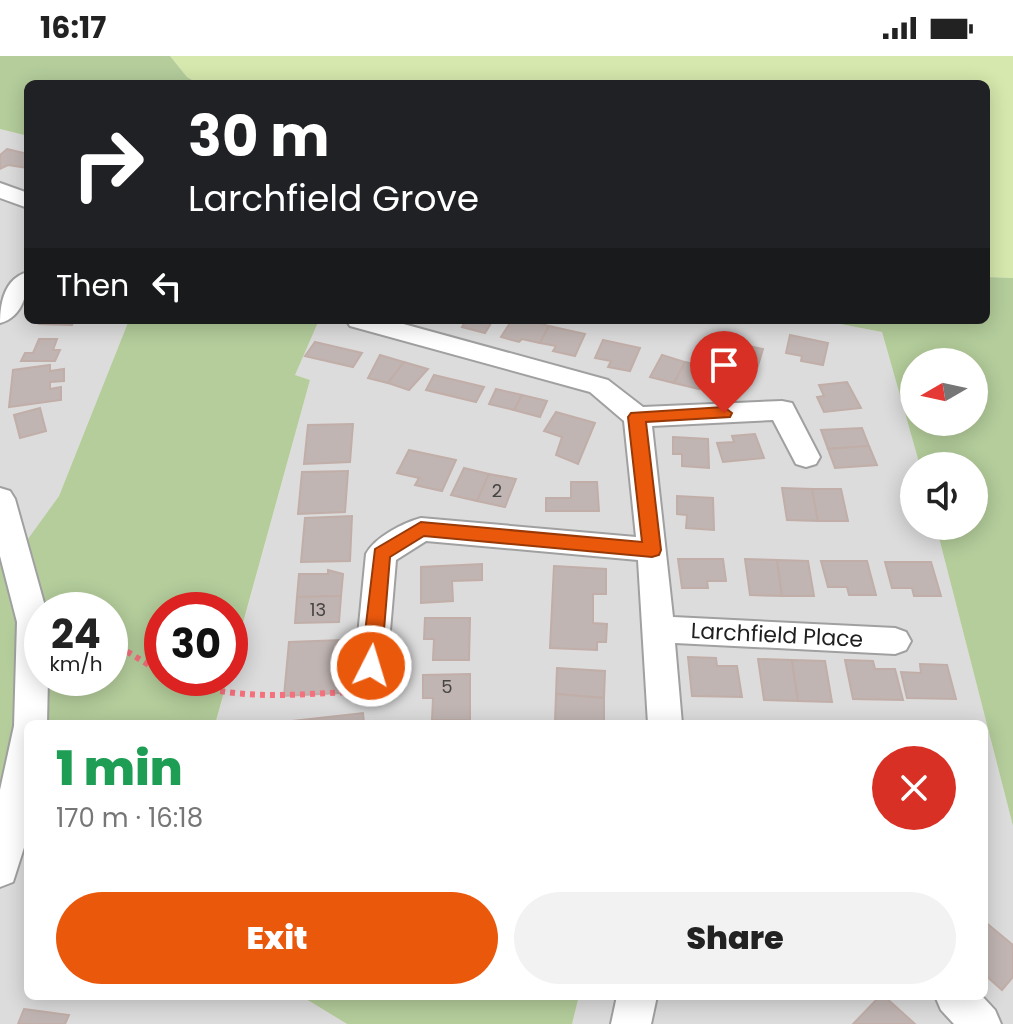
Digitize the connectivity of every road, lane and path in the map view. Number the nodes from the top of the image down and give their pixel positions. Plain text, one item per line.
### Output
1 (0, 190) edge
2 (24, 199) edge
3 (24, 284) edge
4 (1, 310) edge
5 (374, 324) edge
6 (637, 417) junction
7 (806, 457) dead end
8 (0, 499) edge
9 (652, 550) junction
10 (659, 629) junction
11 (895, 641) dead end
12 (371, 666) joint
13 (248, 692) edge
14 (30, 720) edge
15 (665, 720) edge
16 (24, 755) edge
17 (0, 870) edge
18 (636, 1000) edge
19 (959, 1000) edge
20 (631, 1024) edge
21 (981, 1024) edge

1 - 2 street
3 - 4 street
5 - 6 street
6 - 7 street
6 - 9 street
8 - 14 street
9 - 10 street
9 - 12 street
10 - 11 street, Larchfield Place
10 - 15 street
12 - 13 path
16 - 17 street
18 - 20 street
19 - 21 street

